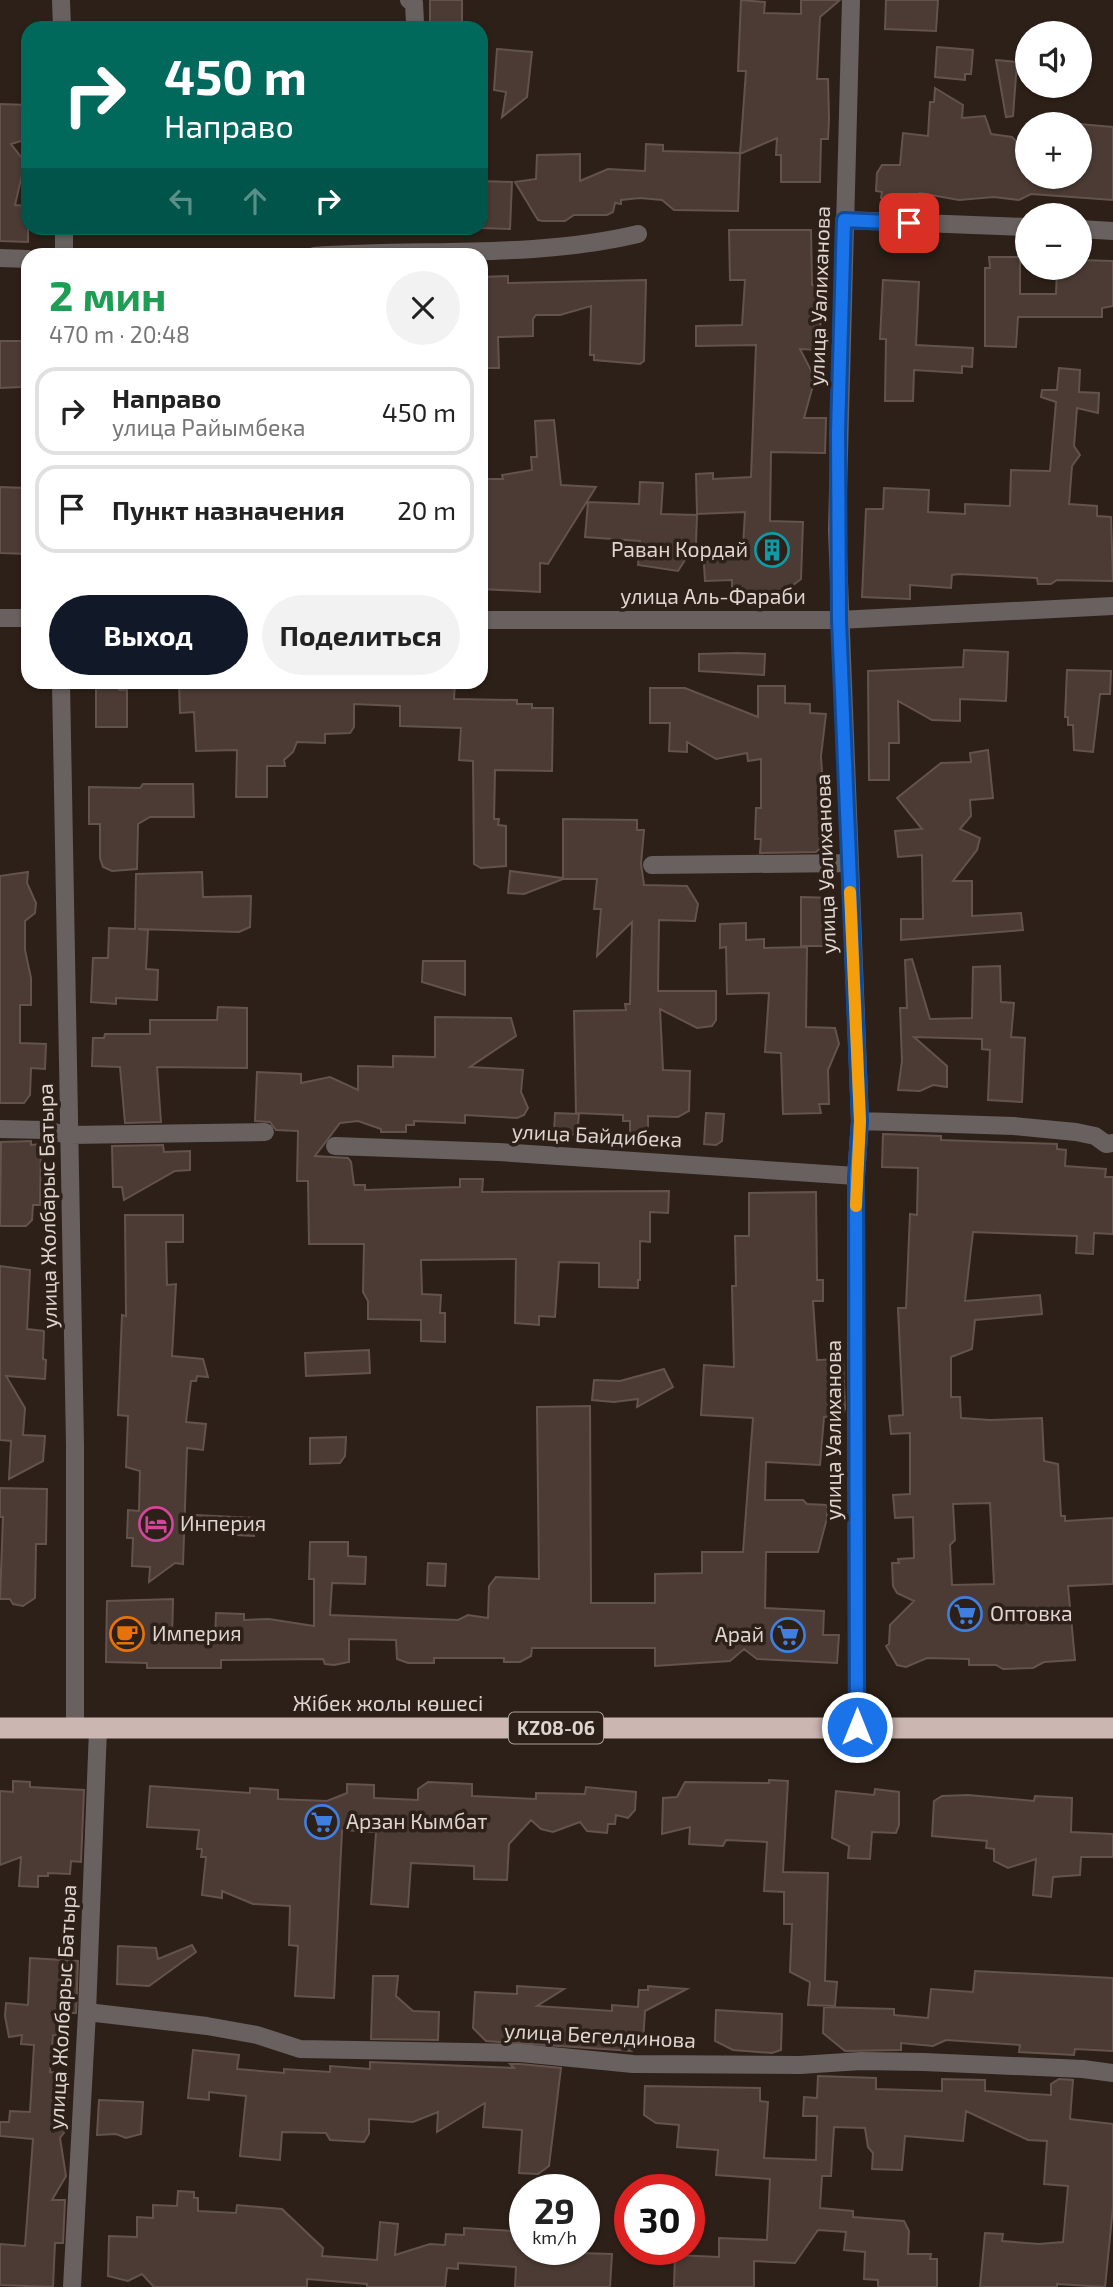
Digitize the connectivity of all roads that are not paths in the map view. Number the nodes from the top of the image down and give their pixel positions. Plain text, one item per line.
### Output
1 (61, 0) edge
2 (409, 0) edge
3 (851, 0) edge
4 (62, 21) edge
5 (415, 21) edge
6 (844, 220) junction
7 (1015, 227) edge
8 (1092, 230) edge
9 (1113, 231) edge
10 (638, 234) dead end
11 (488, 250) edge
12 (0, 258) edge
13 (21, 259) edge
14 (1113, 607) edge
15 (0, 618) edge
16 (21, 618) edge
17 (488, 620) edge
18 (839, 620) junction
19 (61, 689) edge
20 (849, 863) junction
21 (652, 865) dead end
22 (860, 1121) junction
23 (0, 1129) edge
24 (265, 1132) dead end
25 (69, 1135) junction
26 (1113, 1143) edge
27 (335, 1146) dead end
28 (856, 1177) junction
29 (857, 1727) junction
30 (0, 1728) edge
31 (1113, 1728) edge
32 (75, 1729) junction
33 (98, 1729) junction
34 (88, 2012) junction
35 (1113, 2073) edge
36 (72, 2287) edge

1 - 4 street
2 - 5 street
3 - 6 street, улица Уалиханова
6 - 7 street
6 - 18 street, улица Уалиханова
8 - 9 street
10 - 11 street
12 - 13 street
14 - 18 street, улица Аль-Фараби
15 - 16 street
17 - 18 street, улица Аль-Фараби
18 - 20 street, улица Уалиханова
19 - 25 street, улица Жолбарыс Батыра
20 - 21 street
20 - 22 street, улица Уалиханова
22 - 26 street
22 - 28 street, улица Уалиханова
23 - 25 street
24 - 25 street
25 - 32 street, улица Жолбарыс Батыра
27 - 28 street, улица Байдибека
28 - 29 street, улица Уалиханова
29 - 31 highway, Жібек жолы көшесі / KZ08-06
29 - 33 highway, Жібек жолы көшесі / KZ08-06
30 - 32 highway, Жібек жолы көшесі / KZ08-06
32 - 33 highway, Жібек жолы көшесі / KZ08-06
33 - 34 street, улица Жолбарыс Батыра
34 - 35 street, улица Бегелдинова
34 - 36 street, улица Жолбарыс Батыра

